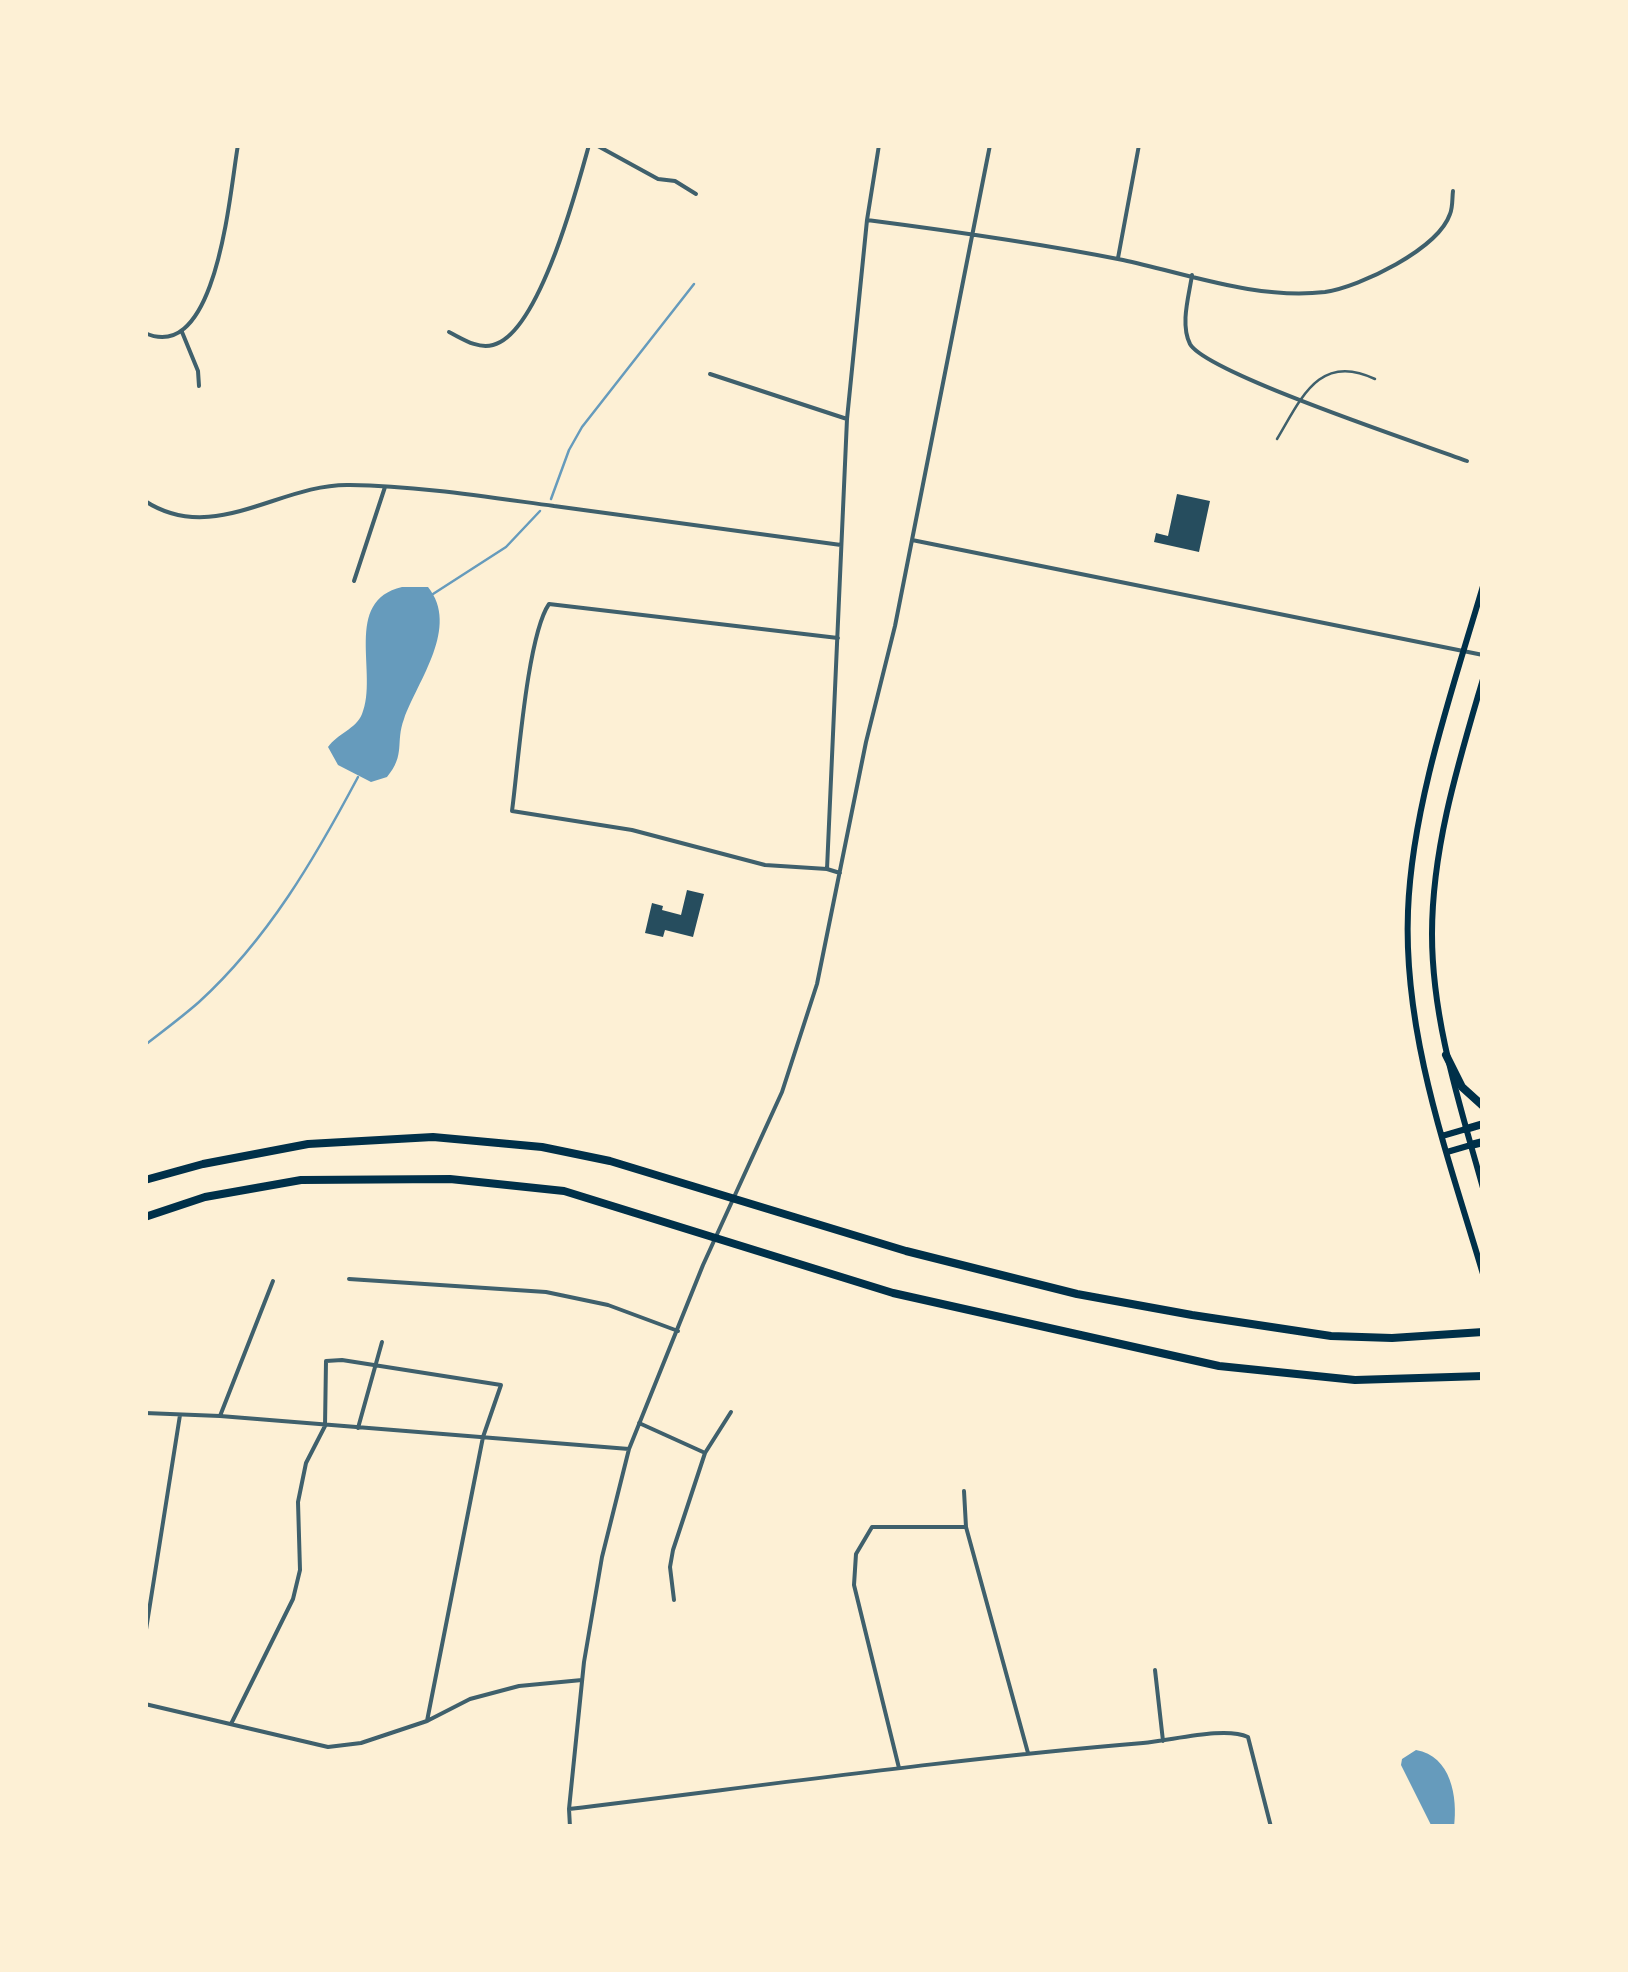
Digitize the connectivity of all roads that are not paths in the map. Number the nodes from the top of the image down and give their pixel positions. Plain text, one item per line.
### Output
1 (238, 145) edge
2 (593, 145) edge
3 (879, 145) edge
4 (990, 145) edge
5 (1139, 145) edge
6 (1453, 191) dead end
7 (696, 194) dead end
8 (867, 220) junction
9 (973, 234) junction
10 (1118, 259) junction
11 (1192, 275) junction
12 (182, 332) junction
13 (449, 332) dead end
14 (145, 334) edge
15 (710, 374) dead end
16 (1375, 379) dead end
17 (199, 386) dead end
18 (1300, 400) junction
19 (846, 419) junction
20 (1276, 439) dead end
21 (1468, 461) dead end
22 (385, 487) junction
23 (145, 501) edge
24 (912, 540) junction
25 (841, 545) junction
26 (354, 581) dead end
27 (1483, 586) edge
28 (838, 638) junction
29 (1464, 651) junction
30 (1483, 655) edge
31 (1483, 679) edge
32 (827, 869) junction
33 (840, 873) junction
34 (1446, 1055) junction
35 (1483, 1106) edge
36 (1483, 1124) edge
37 (1466, 1129) junction
38 (1442, 1136) junction
39 (1483, 1142) edge
40 (1471, 1146) junction
41 (1447, 1152) junction
42 (145, 1180) edge
43 (1483, 1188) edge
44 (145, 1217) edge
45 (1483, 1274) edge
46 (349, 1280) dead end
47 (273, 1281) dead end
48 (678, 1331) junction
49 (1483, 1332) edge
50 (382, 1342) dead end
51 (376, 1364) junction
52 (1483, 1376) edge
53 (732, 1412) dead end
54 (145, 1413) edge
55 (180, 1415) junction
56 (220, 1416) junction
57 (639, 1423) junction
58 (324, 1426) junction
59 (358, 1428) junction
60 (483, 1437) junction
61 (629, 1449) junction
62 (705, 1453) junction
63 (964, 1491) dead end
64 (966, 1528) junction
65 (674, 1600) dead end
66 (145, 1636) edge
67 (1155, 1670) dead end
68 (582, 1680) junction
69 (145, 1704) edge
70 (427, 1721) junction
71 (231, 1724) junction
72 (1163, 1741) junction
73 (1028, 1753) junction
74 (900, 1768) junction
75 (569, 1809) junction
76 (570, 1827) edge
77 (1271, 1827) edge

1 - 12 street
2 - 7 street
2 - 13 street
3 - 8 street
4 - 9 street
5 - 10 street
6 - 11 street
8 - 9 street
8 - 19 street
9 - 10 street
9 - 24 street
10 - 11 street
11 - 18 street
12 - 14 street
12 - 17 street
15 - 19 street
16 - 18 lane
18 - 20 lane
18 - 21 street
19 - 25 street
22 - 23 street
22 - 25 street
22 - 26 street
24 - 29 street
24 - 33 street
25 - 28 street
27 - 29 highway
28 - 32 street
28 - 32 street
29 - 30 street
29 - 38 highway
31 - 34 highway
32 - 33 street
33 - 48 street
34 - 35 highway
34 - 37 highway
36 - 37 highway
37 - 38 highway
37 - 40 highway
38 - 41 highway
39 - 40 highway
40 - 41 highway
40 - 43 highway
41 - 45 highway
42 - 49 highway
44 - 52 highway
46 - 48 street
47 - 56 street
48 - 57 street
50 - 51 street
51 - 58 street
51 - 59 street
51 - 60 street
53 - 62 street
54 - 55 street
55 - 56 street
55 - 66 street
56 - 58 street
57 - 61 street
57 - 62 street
58 - 59 street
58 - 71 street
59 - 60 street
60 - 61 street
60 - 70 street
61 - 68 street
62 - 65 street
63 - 64 street
64 - 73 street
64 - 74 street
67 - 72 street
68 - 70 street
68 - 75 street
69 - 71 street
70 - 71 street
72 - 73 street
72 - 77 street
73 - 74 street
74 - 75 street
75 - 76 street

